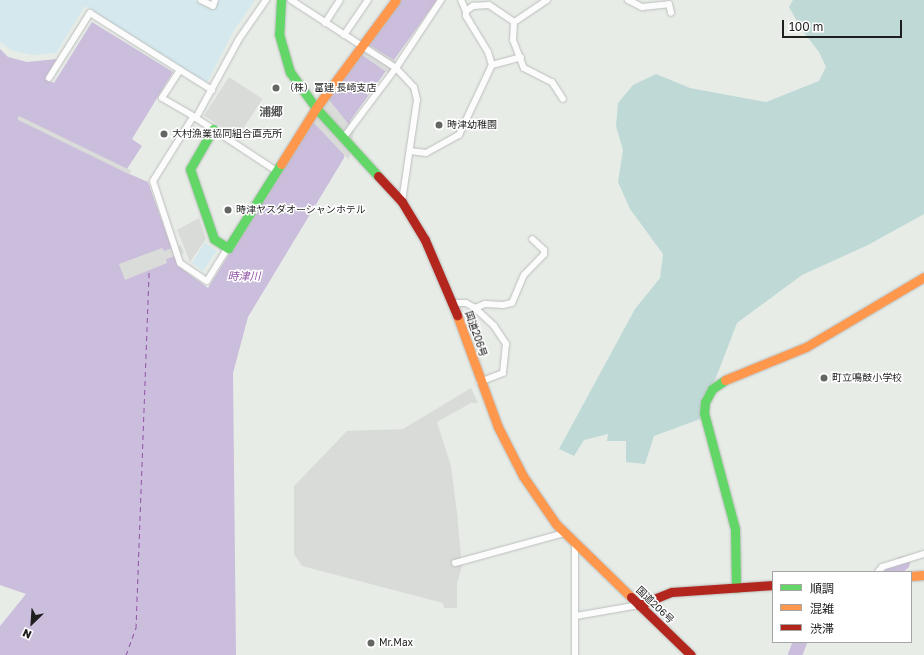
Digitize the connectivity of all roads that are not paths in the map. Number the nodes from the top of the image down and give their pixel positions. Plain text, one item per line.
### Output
1 (200, 0) edge
2 (215, 0) edge
3 (266, 0) edge
4 (281, 0) edge
5 (291, 0) edge
6 (340, 0) edge
7 (368, 0) edge
8 (396, 0) edge
9 (440, 0) edge
10 (461, 0) edge
11 (547, 0) edge
12 (628, 0) edge
13 (466, 11) junction
14 (671, 13) dead end
15 (514, 22) junction
16 (326, 23) junction
17 (344, 36) junction
18 (361, 47) junction
19 (521, 57) junction
20 (492, 65) junction
21 (396, 68) junction
22 (180, 70) junction
23 (49, 78) dead end
24 (212, 90) junction
25 (563, 99) dead end
26 (316, 108) junction
27 (194, 117) junction
28 (213, 129) junction
29 (344, 137) junction
30 (410, 152) junction
31 (275, 170) junction
32 (402, 202) junction
33 (532, 239) dead end
34 (228, 248) junction
35 (924, 276) edge
36 (454, 303) junction
37 (475, 308) junction
38 (480, 382) junction
39 (565, 533) junction
40 (575, 544) junction
41 (924, 554) edge
42 (455, 563) dead end
43 (879, 571) edge
44 (924, 575) edge
45 (912, 576) edge
46 (772, 585) edge
47 (736, 588) junction
48 (638, 605) junction
49 (576, 616) junction
50 (575, 655) edge
51 (691, 655) edge

1 - 2 street
3 - 24 street
4 - 26 main road, 国道206号
5 - 16 street
6 - 16 street
7 - 17 street
8 - 18 main road
9 - 21 street
10 - 13 street
11 - 15 street
12 - 14 street
13 - 15 street
13 - 20 street
15 - 19 street
16 - 17 street
17 - 18 street
18 - 21 street
18 - 26 main road
19 - 20 street
19 - 25 street
20 - 30 street
21 - 29 street
21 - 30 street
22 - 23 street
22 - 24 street
22 - 27 street
24 - 27 street
26 - 29 main road, 国道206号
26 - 31 main road
27 - 28 street
27 - 34 street
28 - 31 street
28 - 34 main road
29 - 32 main road, 国道206号
30 - 32 street
31 - 34 main road
32 - 36 main road, 国道206号
33 - 37 street
35 - 47 main road
36 - 37 street
36 - 38 main road, 国道206号
37 - 38 street
38 - 39 main road, 国道206号
39 - 40 main road, 国道206号
39 - 42 street
40 - 48 main road, 国道206号
40 - 49 street
41 - 43 street
44 - 45 main road
46 - 47 main road
47 - 48 main road
48 - 49 street
48 - 51 main road, 国道206号
49 - 50 street

